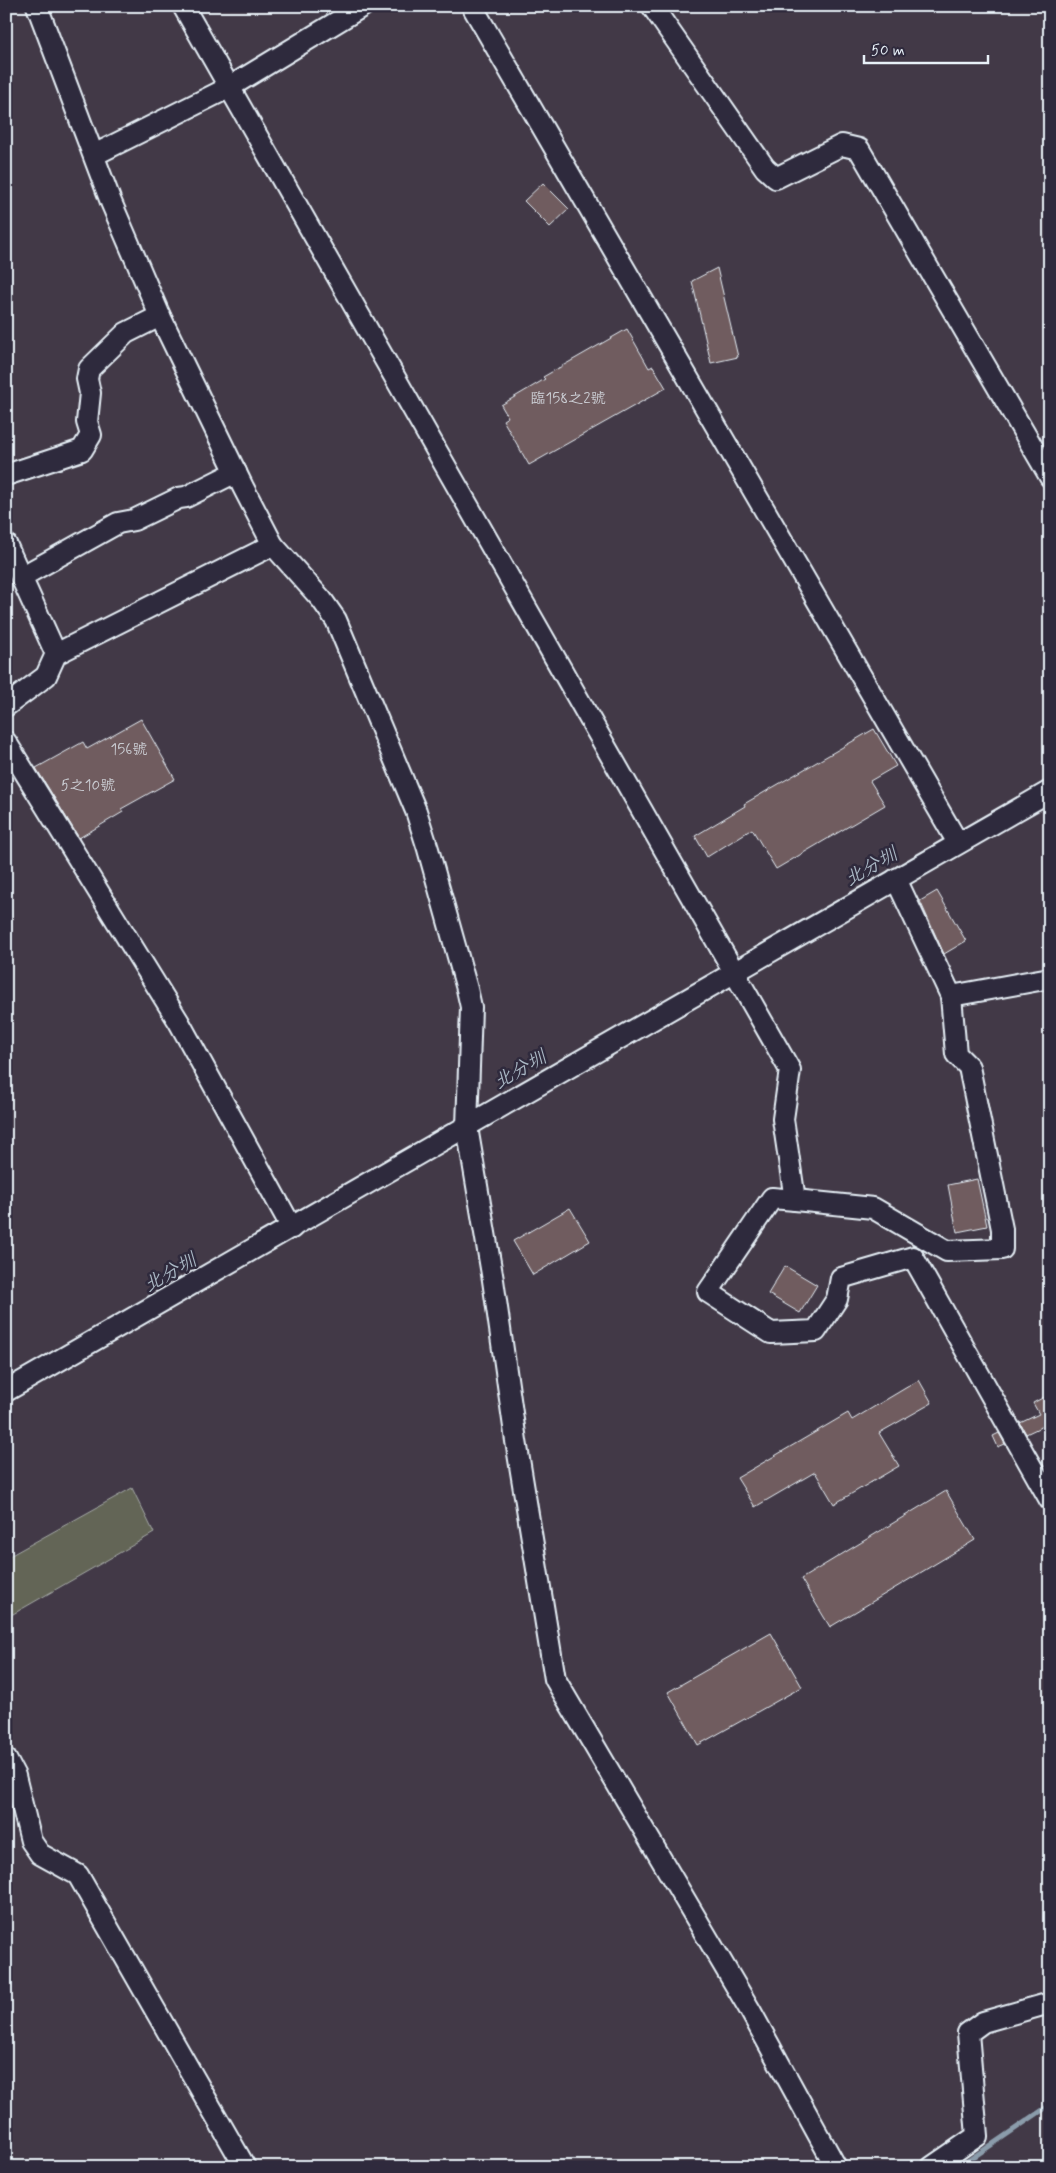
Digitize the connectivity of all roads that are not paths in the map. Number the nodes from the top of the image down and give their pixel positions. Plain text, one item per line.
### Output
1 (37, 6) edge
2 (183, 6) edge
3 (363, 6) edge
4 (472, 6) edge
5 (652, 6) edge
6 (228, 88) junction
7 (94, 155) junction
8 (160, 316) junction
9 (236, 472) junction
10 (6, 475) edge
11 (1050, 477) edge
12 (6, 544) edge
13 (273, 545) junction
14 (21, 577) junction
15 (56, 654) junction
16 (6, 706) edge
17 (6, 742) edge
18 (1050, 791) edge
19 (953, 834) junction
20 (896, 878) junction
21 (730, 964) junction
22 (1050, 978) edge
23 (952, 996) junction
24 (467, 1127) junction
25 (795, 1200) junction
26 (288, 1220) junction
27 (947, 1251) junction
28 (913, 1257) junction
29 (6, 1391) edge
30 (1050, 1500) edge
31 (6, 1760) edge
32 (1050, 2004) edge
33 (245, 2167) edge
34 (836, 2167) edge
35 (932, 2167) edge

1 - 7 street
2 - 6 street
3 - 6 street
4 - 19 street
5 - 11 street
6 - 7 street
6 - 21 street
7 - 8 street
8 - 9 street
8 - 10 street
9 - 13 street
9 - 14 street
12 - 14 street
13 - 15 street
13 - 24 street
14 - 15 street
15 - 16 street
17 - 26 street
18 - 19 street
19 - 20 street
20 - 21 street
20 - 23 street
21 - 24 street
21 - 25 street
22 - 23 street
23 - 27 street
24 - 26 street
24 - 34 street
25 - 27 street
25 - 28 street
26 - 29 street
27 - 28 street
28 - 30 street
31 - 33 street
32 - 35 street

